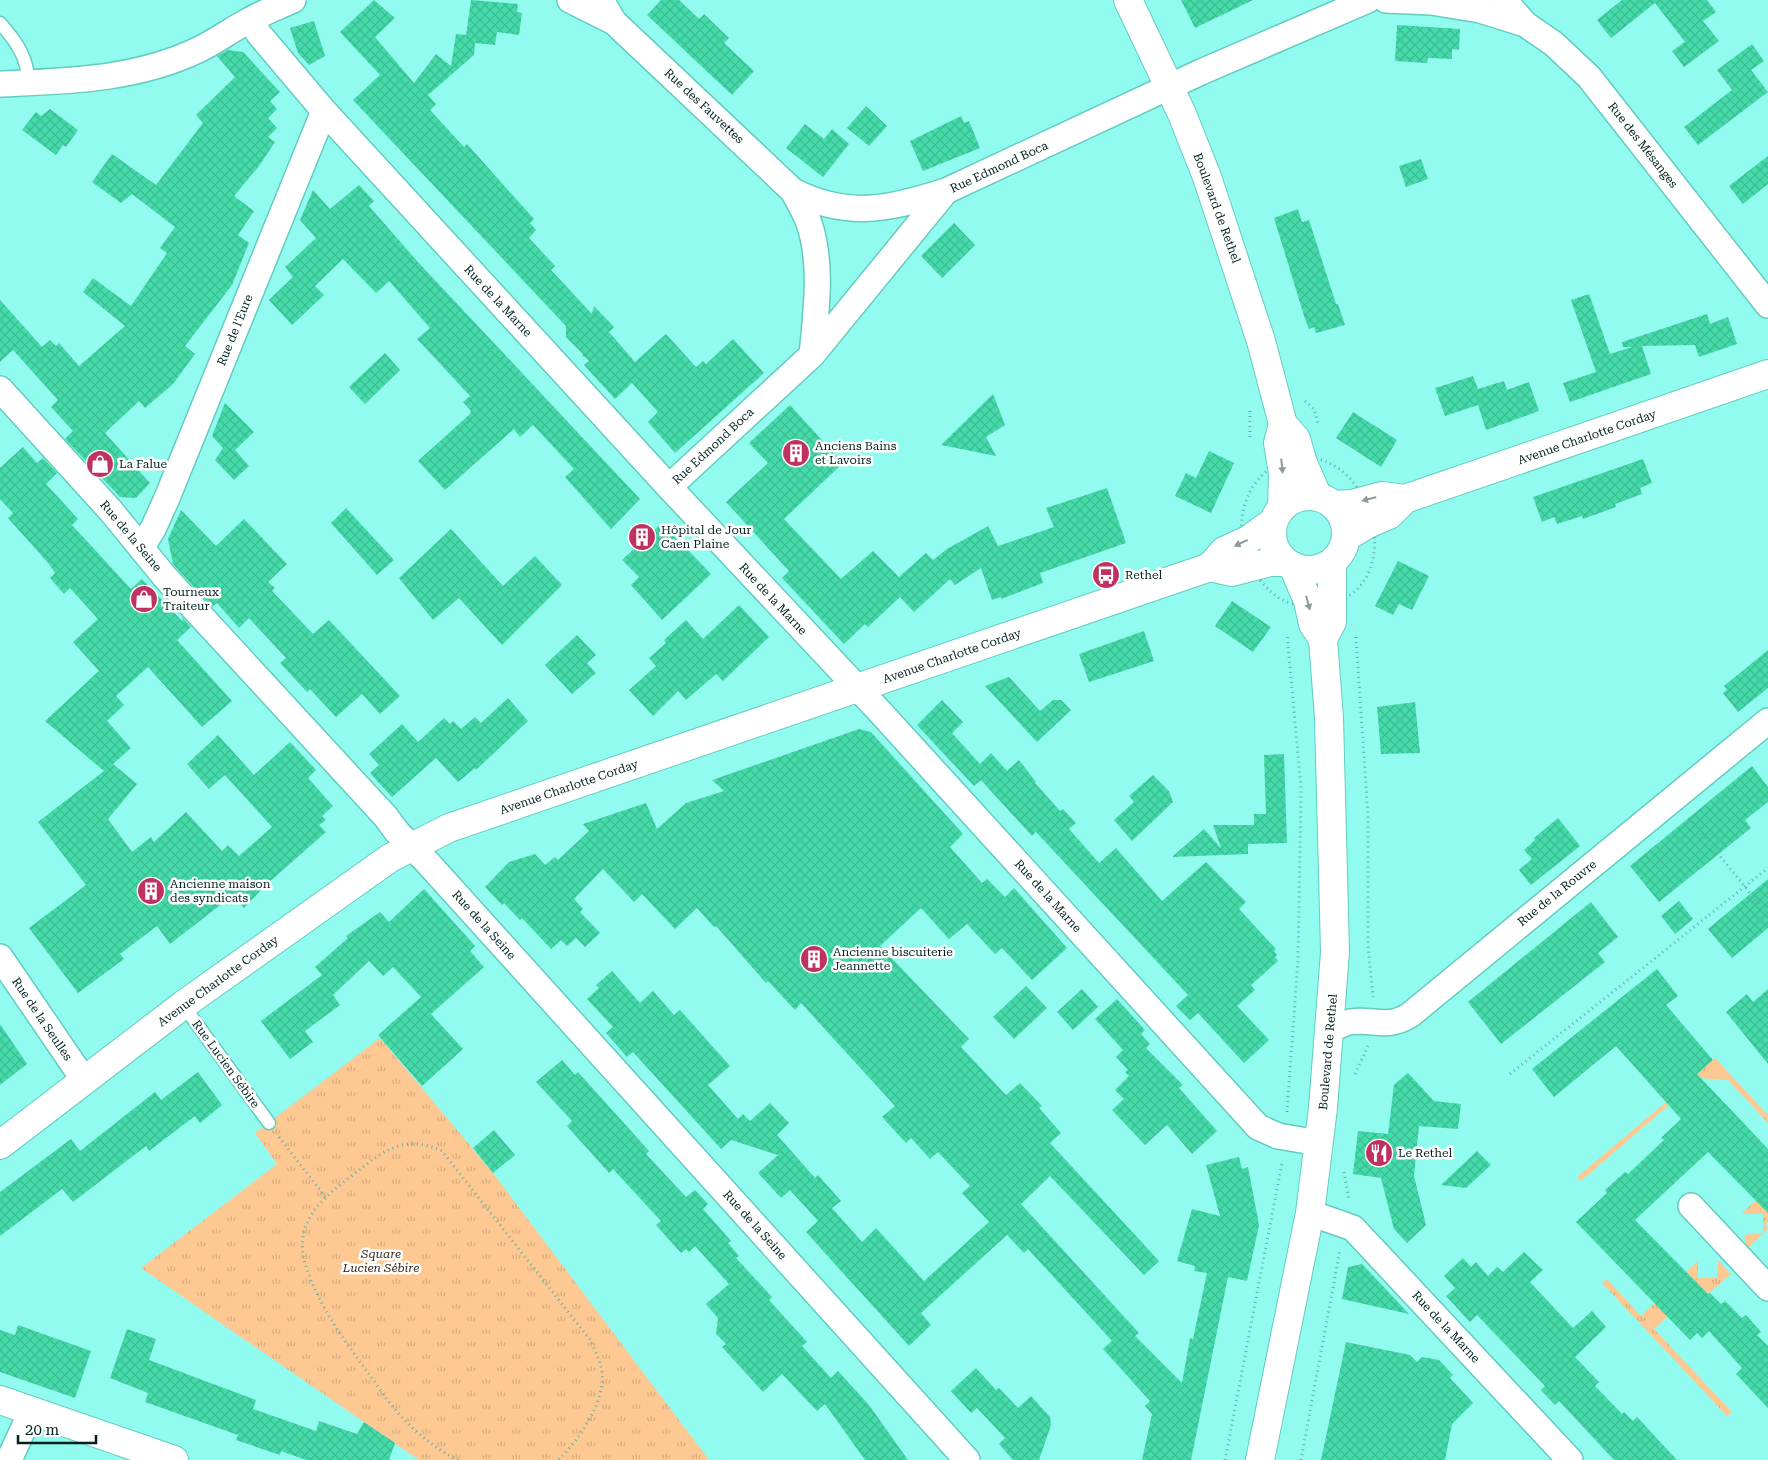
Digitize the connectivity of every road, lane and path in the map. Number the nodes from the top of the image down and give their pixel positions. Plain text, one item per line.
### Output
1 (293, 0) edge
2 (570, 0) edge
3 (601, 0) edge
4 (1128, 0) edge
5 (1368, 0) edge
6 (1386, 0) edge
7 (1504, 0) edge
8 (250, 20) junction
9 (614, 22) junction
10 (0, 23) edge
11 (1524, 24) junction
12 (0, 84) edge
13 (28, 84) junction
14 (1170, 87) junction
15 (324, 111) junction
16 (793, 191) junction
17 (946, 191) junction
18 (1768, 305) edge
19 (812, 355) junction
20 (1768, 374) edge
21 (0, 389) edge
22 (1283, 424) junction
23 (1271, 467) dead end
24 (669, 487) junction
25 (1405, 499) junction
26 (1326, 501) junction
27 (1278, 514) junction
28 (1241, 533) dead end
29 (1375, 533) dead end
30 (1346, 537) junction
31 (141, 548) junction
32 (1332, 562) junction
33 (1290, 564) junction
34 (1210, 567) junction
35 (1352, 594) junction
36 (1285, 601) dead end
37 (1353, 602) dead end
38 (1339, 603) dead end
39 (1285, 610) dead end
40 (1286, 626) dead end
41 (1355, 629) dead end
42 (1323, 640) junction
43 (857, 688) junction
44 (1768, 720) edge
45 (1672, 799) junction
46 (411, 846) junction
47 (1768, 868) edge
48 (1744, 887) junction
49 (1768, 915) edge
50 (0, 957) edge
51 (1373, 1000) dead end
52 (183, 1005) junction
53 (1331, 1029) junction
54 (1369, 1040) dead end
55 (1510, 1074) dead end
56 (1354, 1076) dead end
57 (84, 1080) junction
58 (1286, 1120) dead end
59 (269, 1123) joint
60 (1319, 1143) junction
61 (0, 1145) edge
62 (1284, 1154) dead end
63 (1344, 1169) dead end
64 (326, 1198) junction
65 (1691, 1206) dead end
66 (1350, 1210) dead end
67 (1310, 1213) junction
68 (1341, 1246) dead end
69 (1768, 1288) edge
70 (0, 1400) edge
71 (32, 1410) junction
72 (9, 1460) edge
73 (174, 1460) edge
74 (458, 1460) edge
75 (558, 1460) edge
76 (967, 1460) edge
77 (1225, 1460) edge
78 (1260, 1460) edge
79 (1301, 1460) edge
80 (1570, 1460) edge

1 - 8 street
2 - 9 street, Rue des Fauvettes
3 - 9 street, Rue des Fauvettes
4 - 14 street, Boulevard de Rethel
5 - 14 street, Rue Edmond Boca
6 - 11 street
7 - 11 street, Rue des Mésanges
8 - 13 street
8 - 15 street, Rue de la Marne
9 - 16 street, Rue des Fauvettes
10 - 13 lane
11 - 18 street, Rue des Mésanges
12 - 13 street
14 - 17 street, Rue Edmond Boca
14 - 22 street, Boulevard de Rethel
15 - 24 street, Rue de la Marne
15 - 31 street, Rue de l'Eure
16 - 17 street, Rue des Fauvettes
16 - 19 street, Rue des Fauvettes
17 - 19 street, Rue Edmond Boca
19 - 24 street, Rue Edmond Boca
20 - 25 street, Avenue Charlotte Corday
21 - 31 street, Rue de la Seine
22 - 26 street, Boulevard de Rethel
22 -> 27 street, Boulevard de Rethel
23 - 28 path
24 - 43 street, Rue de la Marne
25 -> 26 street, Avenue Charlotte Corday
25 - 30 street, Avenue Charlotte Corday
26 - 27 street
26 - 30 street
27 - 33 street
27 -> 34 street, Avenue Charlotte Corday
29 - 35 path
30 - 32 street
31 - 46 street, Rue de la Seine
32 - 33 street
32 - 42 street, Boulevard de Rethel
33 - 34 street, Avenue Charlotte Corday
33 -> 42 street, Boulevard de Rethel
34 - 43 street, Avenue Charlotte Corday
35 - 37 path
35 - 38 path
36 - 39 path
40 - 58 path
41 - 51 path
42 - 53 street, Boulevard de Rethel
43 - 46 street, Avenue Charlotte Corday
43 - 60 street, Rue de la Marne
44 - 45 street, Rue de la Rouvre
45 - 48 path
45 - 53 street, Rue de la Rouvre
46 - 52 street, Avenue Charlotte Corday
46 - 76 street, Rue de la Seine
47 - 48 path
48 - 49 path
48 - 55 path
50 - 57 street, Rue de la Seulles
52 - 57 street, Avenue Charlotte Corday
52 - 59 lane, Rue Lucien Sébire
53 - 60 street, Boulevard de Rethel
54 - 56 path
57 - 61 street, Avenue Charlotte Corday
59 - 64 path
60 - 67 street, Boulevard de Rethel
62 - 77 path
63 - 66 path
64 - 74 path
64 - 75 path
65 - 69 street
67 - 78 street, Boulevard de Rethel
67 - 80 street, Rue de la Marne
68 - 79 path
70 - 71 street
71 - 72 street
71 - 73 street

